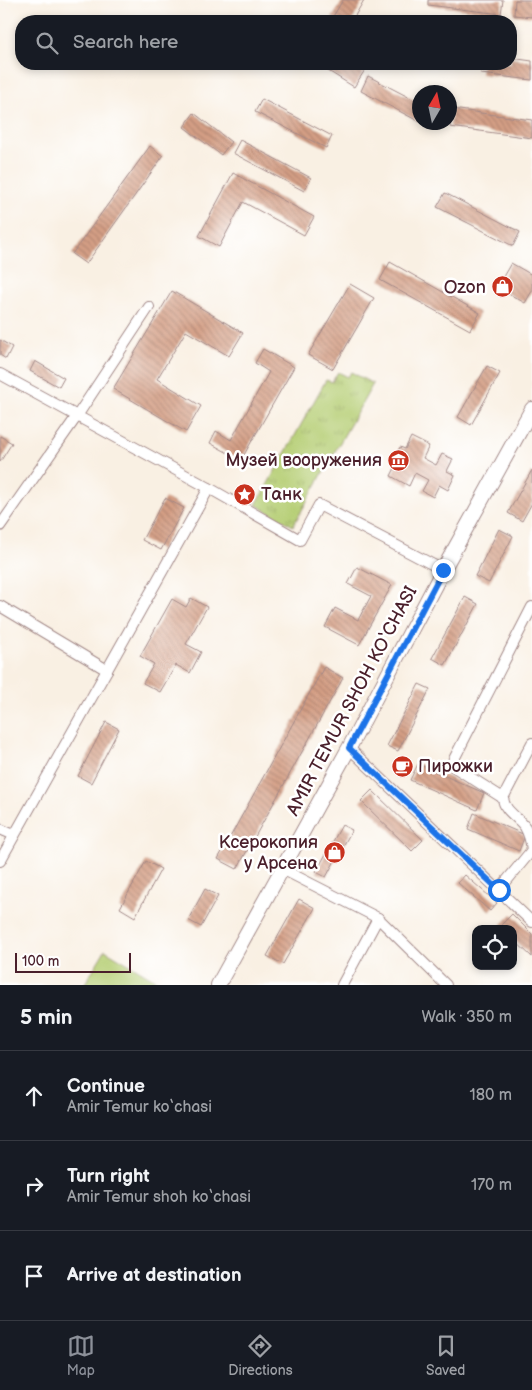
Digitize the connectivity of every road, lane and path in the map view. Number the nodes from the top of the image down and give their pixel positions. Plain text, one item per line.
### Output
1 (149, 307) dead end
2 (0, 374) edge
3 (532, 409) edge
4 (77, 416) junction
5 (209, 488) junction
6 (0, 526) edge
7 (443, 570) junction
8 (0, 606) edge
9 (532, 607) edge
10 (107, 670) junction
11 (532, 743) edge
12 (349, 748) junction
13 (503, 798) junction
14 (0, 829) edge
15 (14, 835) junction
16 (532, 850) edge
17 (0, 861) edge
18 (282, 869) junction
19 (499, 890) junction
20 (378, 918) junction
21 (532, 922) edge
22 (218, 985) edge
23 (342, 985) edge
24 (446, 985) edge

1 - 4 street
2 - 4 street
3 - 7 main road, AMIR TEMUR SHOH KO‘CHASI
4 - 5 street
4 - 6 street
5 - 7 street
5 - 10 street
7 - 12 main road, AMIR TEMUR SHOH KO‘CHASI
8 - 10 street
9 - 13 street
10 - 15 street
11 - 13 street
12 - 18 main road, AMIR TEMUR SHOH KO‘CHASI
12 - 19 street
13 - 16 street
14 - 15 street
15 - 17 street
16 - 19 street
18 - 20 street
18 - 22 main road, AMIR TEMUR SHOH KO‘CHASI
19 - 21 street
20 - 23 street
20 - 24 street

